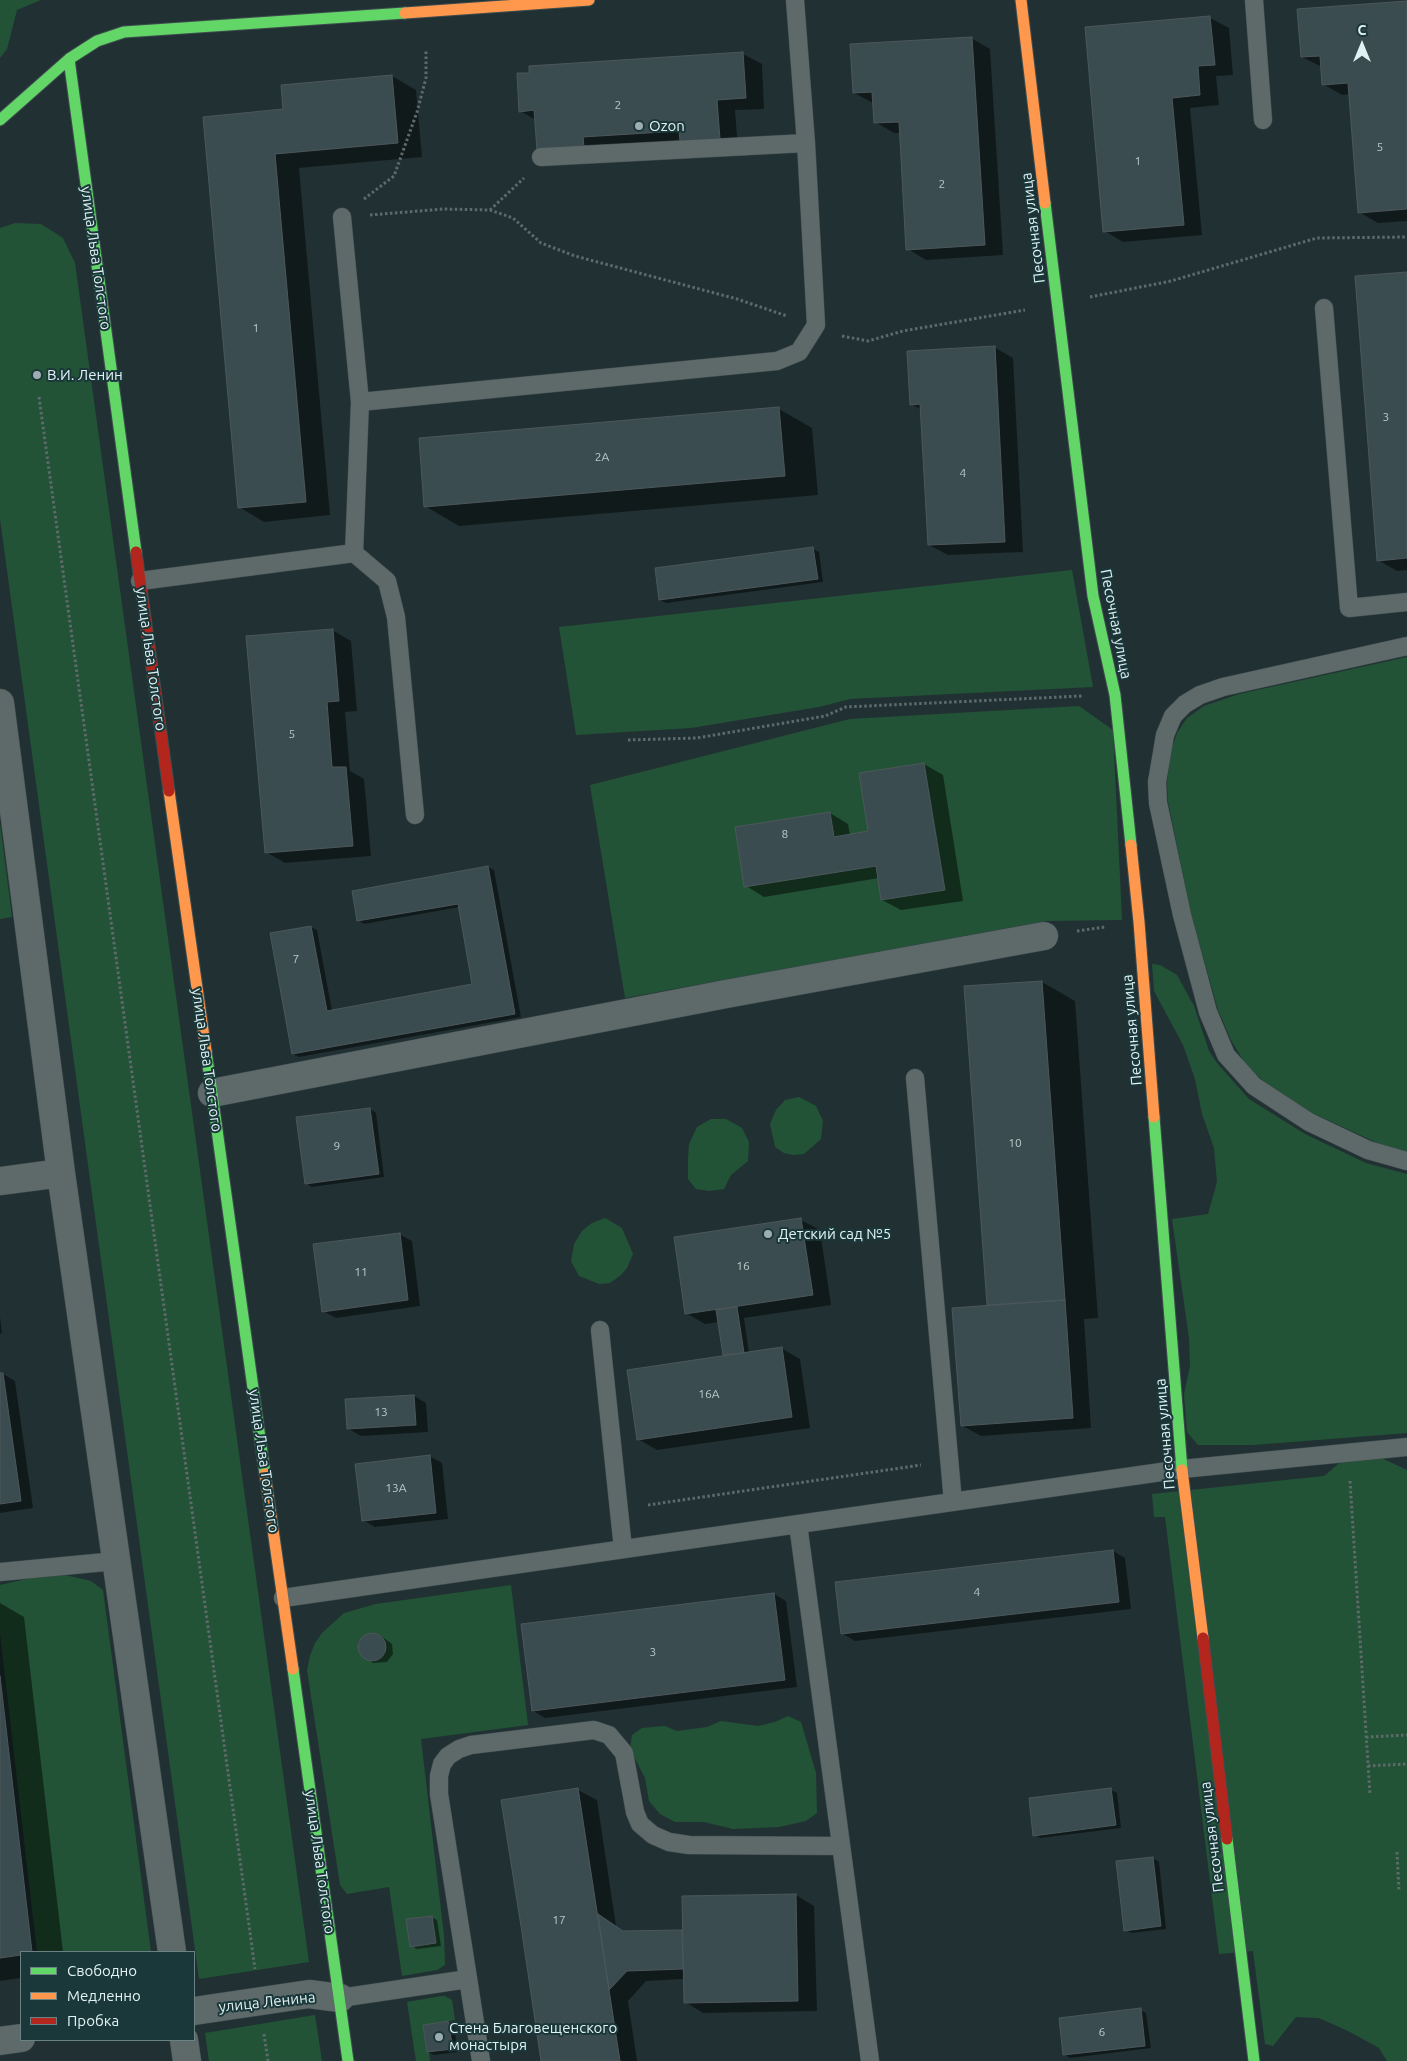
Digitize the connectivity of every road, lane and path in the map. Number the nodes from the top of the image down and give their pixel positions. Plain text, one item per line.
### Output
1 (589, 0) edge
2 (795, 0) edge
3 (1021, 0) edge
4 (1254, 0) edge
5 (426, 49) dead end
6 (69, 59) junction
7 (0, 120) edge
8 (1263, 120) dead end
9 (806, 142) junction
10 (542, 157) joint
11 (490, 210) junction
12 (342, 217) junction
13 (1407, 237) edge
14 (1058, 304) junction
15 (1324, 308) dead end
16 (816, 325) junction
17 (39, 397) dead end
18 (360, 402) junction
19 (354, 553) junction
20 (140, 581) junction
21 (1407, 602) edge
22 (1407, 646) edge
23 (1115, 695) junction
24 (0, 703) edge
25 (628, 740) dead end
26 (416, 815) dead end
27 (1109, 926) dead end
28 (1082, 931) dead end
29 (1044, 936) dead end
30 (915, 1078) dead end
31 (212, 1093) junction
32 (1407, 1161) edge
33 (61, 1173) junction
34 (0, 1181) edge
35 (600, 1330) dead end
36 (1407, 1447) edge
37 (1348, 1452) junction
38 (950, 1461) junction
39 (1182, 1469) junction
40 (953, 1502) junction
41 (618, 1510) junction
42 (798, 1524) junction
43 (623, 1549) junction
44 (116, 1561) junction
45 (0, 1572) edge
46 (283, 1598) junction
47 (1407, 1735) edge
48 (1366, 1736) junction
49 (1407, 1764) edge
50 (1368, 1766) junction
51 (1370, 1795) dead end
52 (842, 1846) junction
53 (1397, 1852) dead end
54 (1400, 1891) dead end
55 (172, 1951) edge
56 (468, 1979) junction
57 (340, 1998) junction
58 (259, 2001) junction
59 (195, 2011) edge
60 (20, 2038) edge
61 (0, 2041) edge
62 (184, 2041) edge
63 (187, 2061) edge
64 (268, 2061) edge
65 (348, 2061) edge
66 (481, 2061) edge
67 (870, 2061) edge
68 (1254, 2061) edge

1 - 6 street
2 - 9 lane
3 - 14 street, Песочная улица
4 - 8 lane
5 - 12 path
6 - 7 street
6 - 20 street, улица Льва Толстого
9 - 10 lane
9 - 16 lane
10 - 11 path
11 - 12 path
11 - 16 path
12 - 18 lane
13 - 14 path
14 - 16 path
14 - 23 street, Песочная улица
15 - 21 lane
16 - 18 lane
17 - 58 path
18 - 19 lane
19 - 20 lane
19 - 26 lane
20 - 31 street, улица Льва Толстого
22 - 32 lane
23 - 25 path
23 - 39 street, Песочная улица
24 - 33 street
27 - 28 path
29 - 31 street
30 - 38 lane
31 - 46 street, улица Льва Толстого
33 - 34 street
33 - 44 street
35 - 41 lane
36 - 37 lane
37 - 39 lane
37 - 48 path
38 - 40 lane
38 - 41 path
39 - 40 lane
39 - 68 street, Песочная улица
40 - 42 lane
41 - 43 lane
42 - 43 lane
42 - 52 lane
43 - 46 lane
44 - 45 lane
44 - 55 street
46 - 57 street, улица Льва Толстого
47 - 48 path
48 - 50 path
49 - 50 path
50 - 51 path
52 - 56 lane
52 - 67 lane
53 - 54 path
56 - 57 lane
56 - 66 lane
57 - 58 street, улица Ленина
57 - 65 street, улица Льва Толстого
58 - 59 street, улица Ленина
58 - 64 path
60 - 61 street
62 - 63 street

